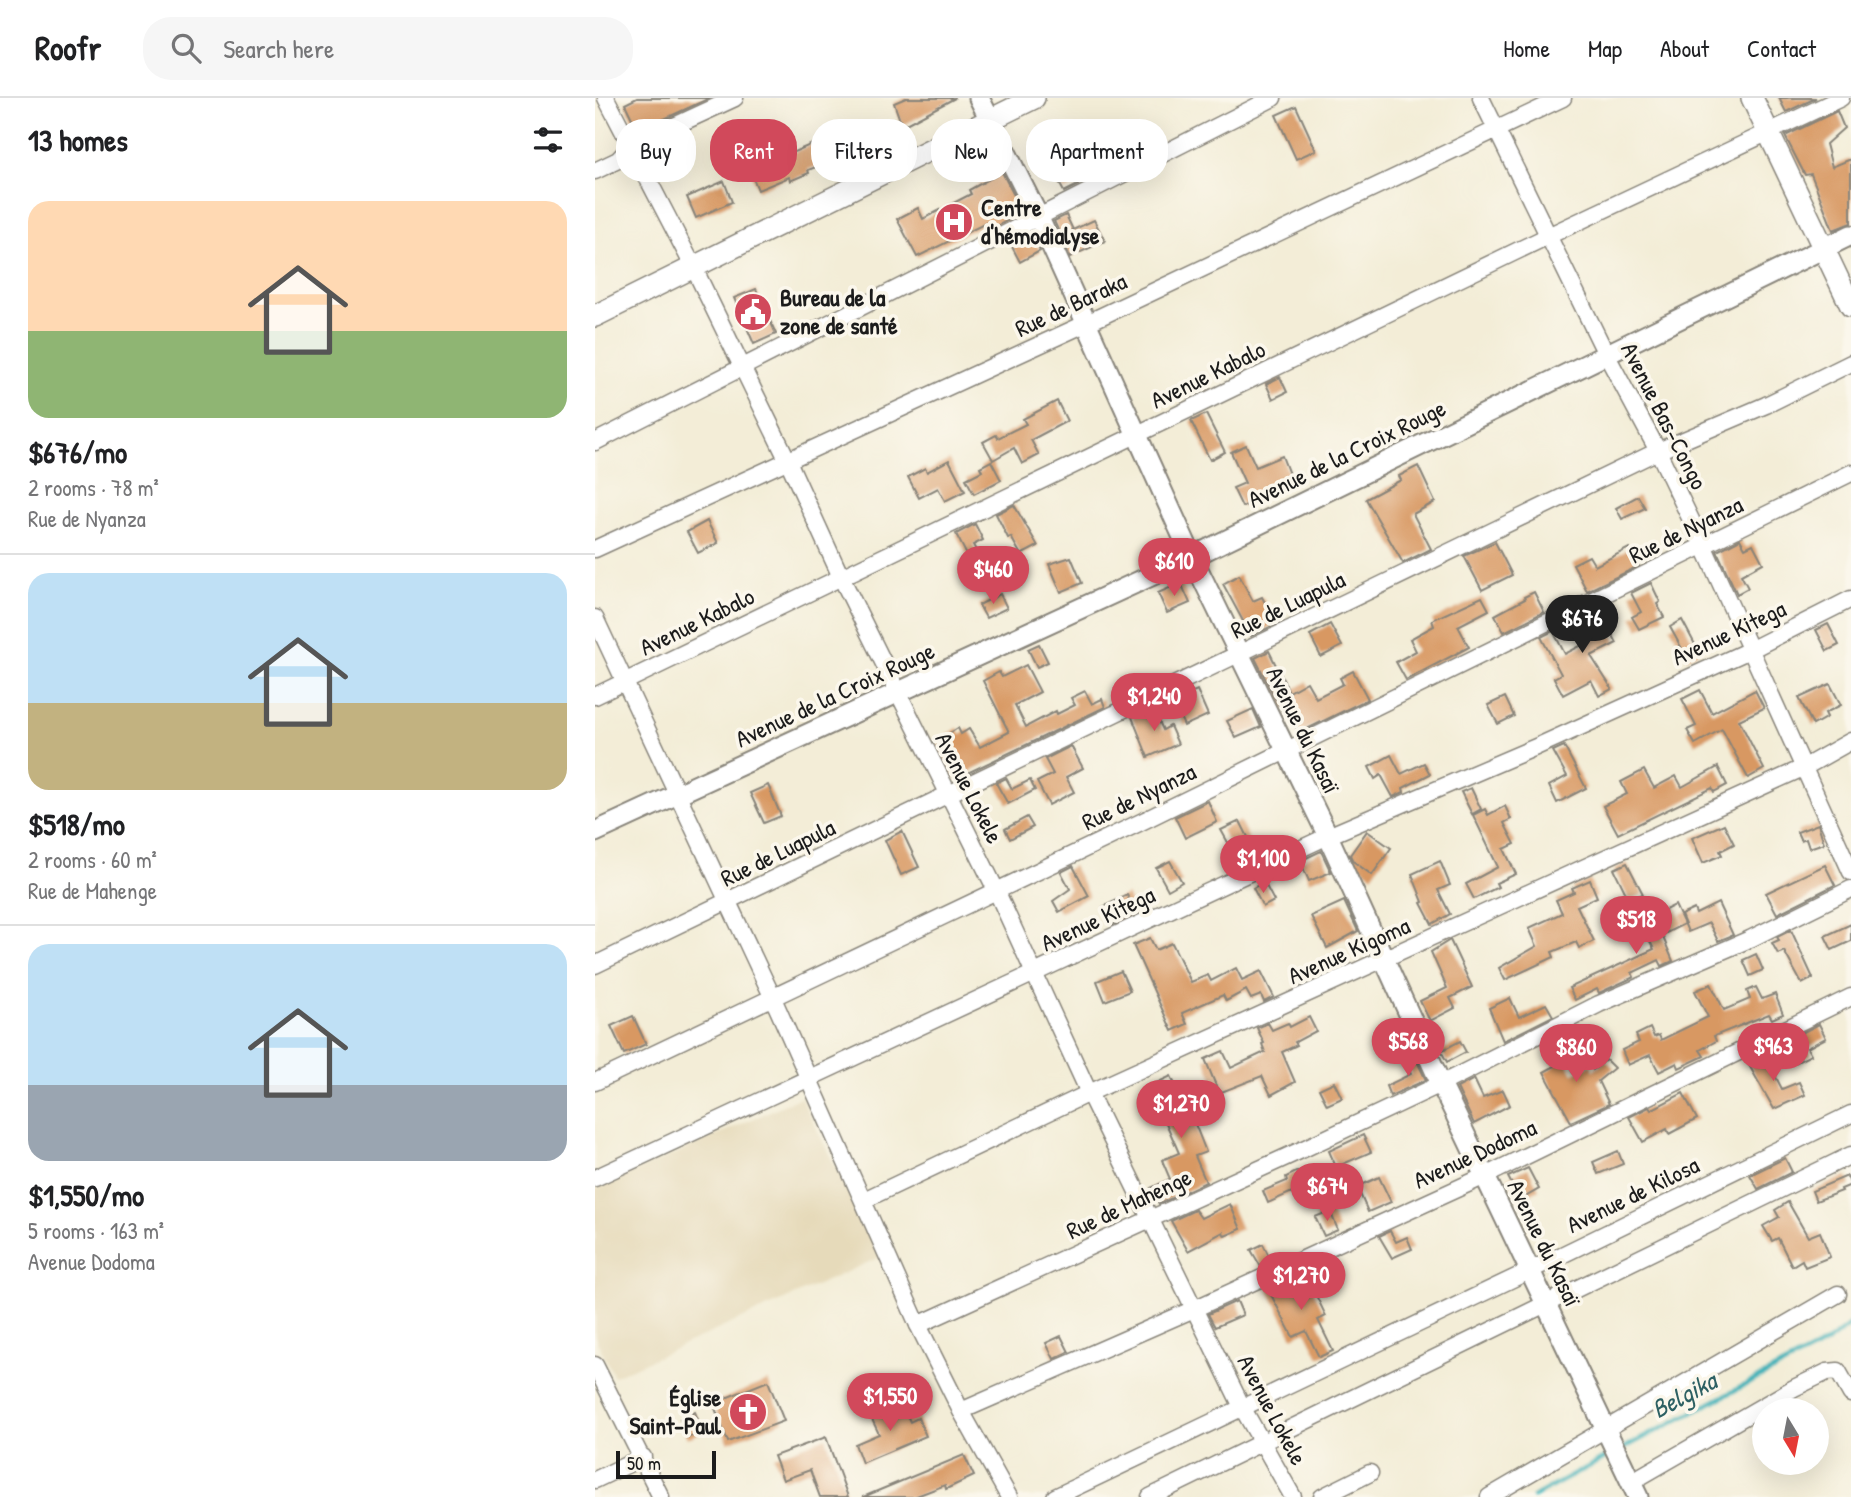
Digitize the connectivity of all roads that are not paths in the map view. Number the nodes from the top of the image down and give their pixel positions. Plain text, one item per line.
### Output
1 (606, 98) edge
2 (735, 98) edge
3 (979, 98) edge
4 (1034, 98) edge
5 (1273, 98) edge
6 (1481, 98) edge
7 (1563, 98) edge
8 (1752, 98) edge
9 (1841, 98) edge
10 (617, 119) edge
11 (690, 119) edge
12 (990, 119) edge
13 (992, 119) edge
14 (1496, 129) junction
15 (1768, 133) junction
16 (931, 150) edge
17 (616, 161) edge
18 (1012, 164) edge
19 (595, 171) edge
20 (650, 182) edge
21 (1038, 216) junction
22 (1851, 235) edge
23 (1548, 236) junction
24 (1823, 248) junction
25 (694, 268) junction
26 (1851, 306) edge
27 (595, 316) edge
28 (1087, 323) junction
29 (1606, 355) junction
30 (1851, 363) edge
31 (742, 367) junction
32 (1136, 435) junction
33 (595, 442) edge
34 (1658, 451) junction
35 (788, 461) junction
36 (1851, 473) edge
37 (1704, 547) junction
38 (595, 549) edge
39 (1192, 557) junction
40 (841, 577) junction
41 (1851, 599) edge
42 (595, 618) edge
43 (1752, 649) junction
44 (1239, 654) junction
45 (625, 682) junction
46 (897, 693) junction
47 (595, 696) edge
48 (1851, 741) edge
49 (1286, 751) junction
50 (1805, 767) junction
51 (678, 794) junction
52 (948, 796) junction
53 (595, 832) edge
54 (1328, 836) junction
55 (1851, 872) edge
56 (1851, 889) edge
57 (996, 890) junction
58 (727, 903) junction
59 (1385, 959) junction
60 (595, 965) edge
61 (1035, 973) junction
62 (772, 996) junction
63 (1851, 997) edge
64 (809, 1077) junction
65 (595, 1082) edge
66 (1441, 1084) junction
67 (1089, 1093) junction
68 (1851, 1114) edge
69 (1851, 1155) edge
70 (1485, 1176) junction
71 (595, 1178) edge
72 (864, 1199) junction
73 (1151, 1219) junction
74 (1531, 1270) junction
75 (1838, 1294) dead end
76 (1545, 1302) junction
77 (1194, 1308) junction
78 (918, 1325) junction
79 (595, 1365) edge
80 (1851, 1394) edge
81 (1242, 1407) junction
82 (961, 1411) junction
83 (1610, 1436) junction
84 (1263, 1442) junction
85 (643, 1457) junction
86 (1370, 1473) dead end
87 (595, 1480) edge
88 (1632, 1484) edge
89 (661, 1497) edge
90 (1009, 1497) edge
91 (1055, 1497) edge
92 (1150, 1497) edge
93 (1293, 1497) edge
94 (1322, 1497) edge
95 (1489, 1497) edge

1 - 10 street, Avenue Lokele
2 - 11 street
3 - 12 street, Avenue du Kasaï
4 - 13 main road
5 - 21 street
6 - 14 street, Avenue Bas-Congo
7 - 14 street, Rue de Baraka
8 - 15 main road
9 - 15 street, Avenue Kabalo
14 - 23 street, Avenue Bas-Congo
14 - 28 street, Rue de Baraka
15 - 23 street, Avenue Kabalo
15 - 24 main road
16 - 25 main road
17 - 19 street
18 - 21 street, Avenue du Kasaï
20 - 25 street, Avenue Lokele
21 - 28 street, Avenue du Kasaï
21 - 31 street
22 - 24 street, Avenue de la Croix Rouge
23 - 29 street, Avenue Bas-Congo
23 - 32 street, Avenue Kabalo
24 - 26 main road
24 - 29 street, Avenue de la Croix Rouge
25 - 27 main road
25 - 31 street, Avenue Lokele
28 - 32 street, Avenue du Kasaï
28 - 35 street, Rue de Baraka
29 - 34 street, Avenue Bas-Congo
29 - 39 street, Avenue de la Croix Rouge
30 - 34 street, Rue de Luapula
31 - 33 street
31 - 35 street, Avenue Lokele
32 - 39 street, Avenue du Kasaï
32 - 40 street, Avenue Kabalo
34 - 37 street, Avenue Bas-Congo
34 - 44 street, Rue de Luapula
35 - 38 street, Rue de Baraka
35 - 40 street, Avenue Lokele
36 - 37 street, Rue de Nyanza
37 - 43 street, Avenue Bas-Congo
37 - 49 street, Rue de Nyanza
39 - 44 street, Avenue du Kasaï
39 - 46 street, Avenue de la Croix Rouge
40 - 45 street, Avenue Kabalo
40 - 46 street, Avenue Lokele
41 - 43 street, Avenue Kitega
42 - 45 street
43 - 50 street, Avenue Bas-Congo
43 - 54 street, Avenue Kitega
44 - 49 street, Avenue du Kasaï
44 - 52 street, Rue de Luapula
45 - 47 street, Avenue Kabalo
45 - 51 street
46 - 51 street, Avenue de la Croix Rouge
46 - 52 street, Avenue Lokele
48 - 50 street, Avenue Kigoma
49 - 54 street, Avenue du Kasaï
49 - 57 street, Rue de Nyanza
50 - 55 street, Avenue Bas-Congo
50 - 59 street, Avenue Kigoma
51 - 53 street, Avenue de la Croix Rouge
51 - 58 street
52 - 57 street, Avenue Lokele
52 - 58 street, Rue de Luapula
54 - 59 street, Avenue du Kasaï
54 - 61 street, Avenue Kitega
56 - 66 street, Rue de Mahenge
57 - 61 street, Avenue Lokele
57 - 62 street, Rue de Nyanza
58 - 60 street, Rue de Luapula
58 - 62 street
59 - 66 street, Avenue du Kasaï
59 - 67 street, Avenue Kigoma
61 - 64 street, Avenue Kitega
61 - 67 street, Avenue Lokele
62 - 64 street
62 - 65 street, Rue de Nyanza
63 - 70 street, Avenue Dodoma
64 - 71 street, Avenue Kitega
64 - 72 street
66 - 70 street, Avenue du Kasaï
66 - 73 street, Rue de Mahenge
67 - 72 street, Avenue Kigoma
67 - 73 street, Avenue Lokele
68 - 74 street, Avenue de Kilosa
69 - 76 street
70 - 74 street, Avenue du Kasaï
70 - 77 street, Avenue Dodoma
72 - 78 street
73 - 77 street, Avenue Lokele
73 - 78 street, Rue de Mahenge
74 - 76 street, Avenue du Kasaï
74 - 81 street, Avenue de Kilosa
75 - 83 street
76 - 83 street, Avenue du Kasaï
76 - 84 street
77 - 81 street, Avenue Lokele
77 - 82 street, Avenue Dodoma
78 - 82 street
79 - 85 street
80 - 88 street
81 - 84 street, Avenue Lokele
81 - 91 street, Avenue de Kilosa
82 - 90 street
83 - 88 street, Avenue du Kasaï
83 - 95 street
84 - 92 street
84 - 93 street, Avenue Lokele
85 - 87 street
85 - 89 street
86 - 94 street

